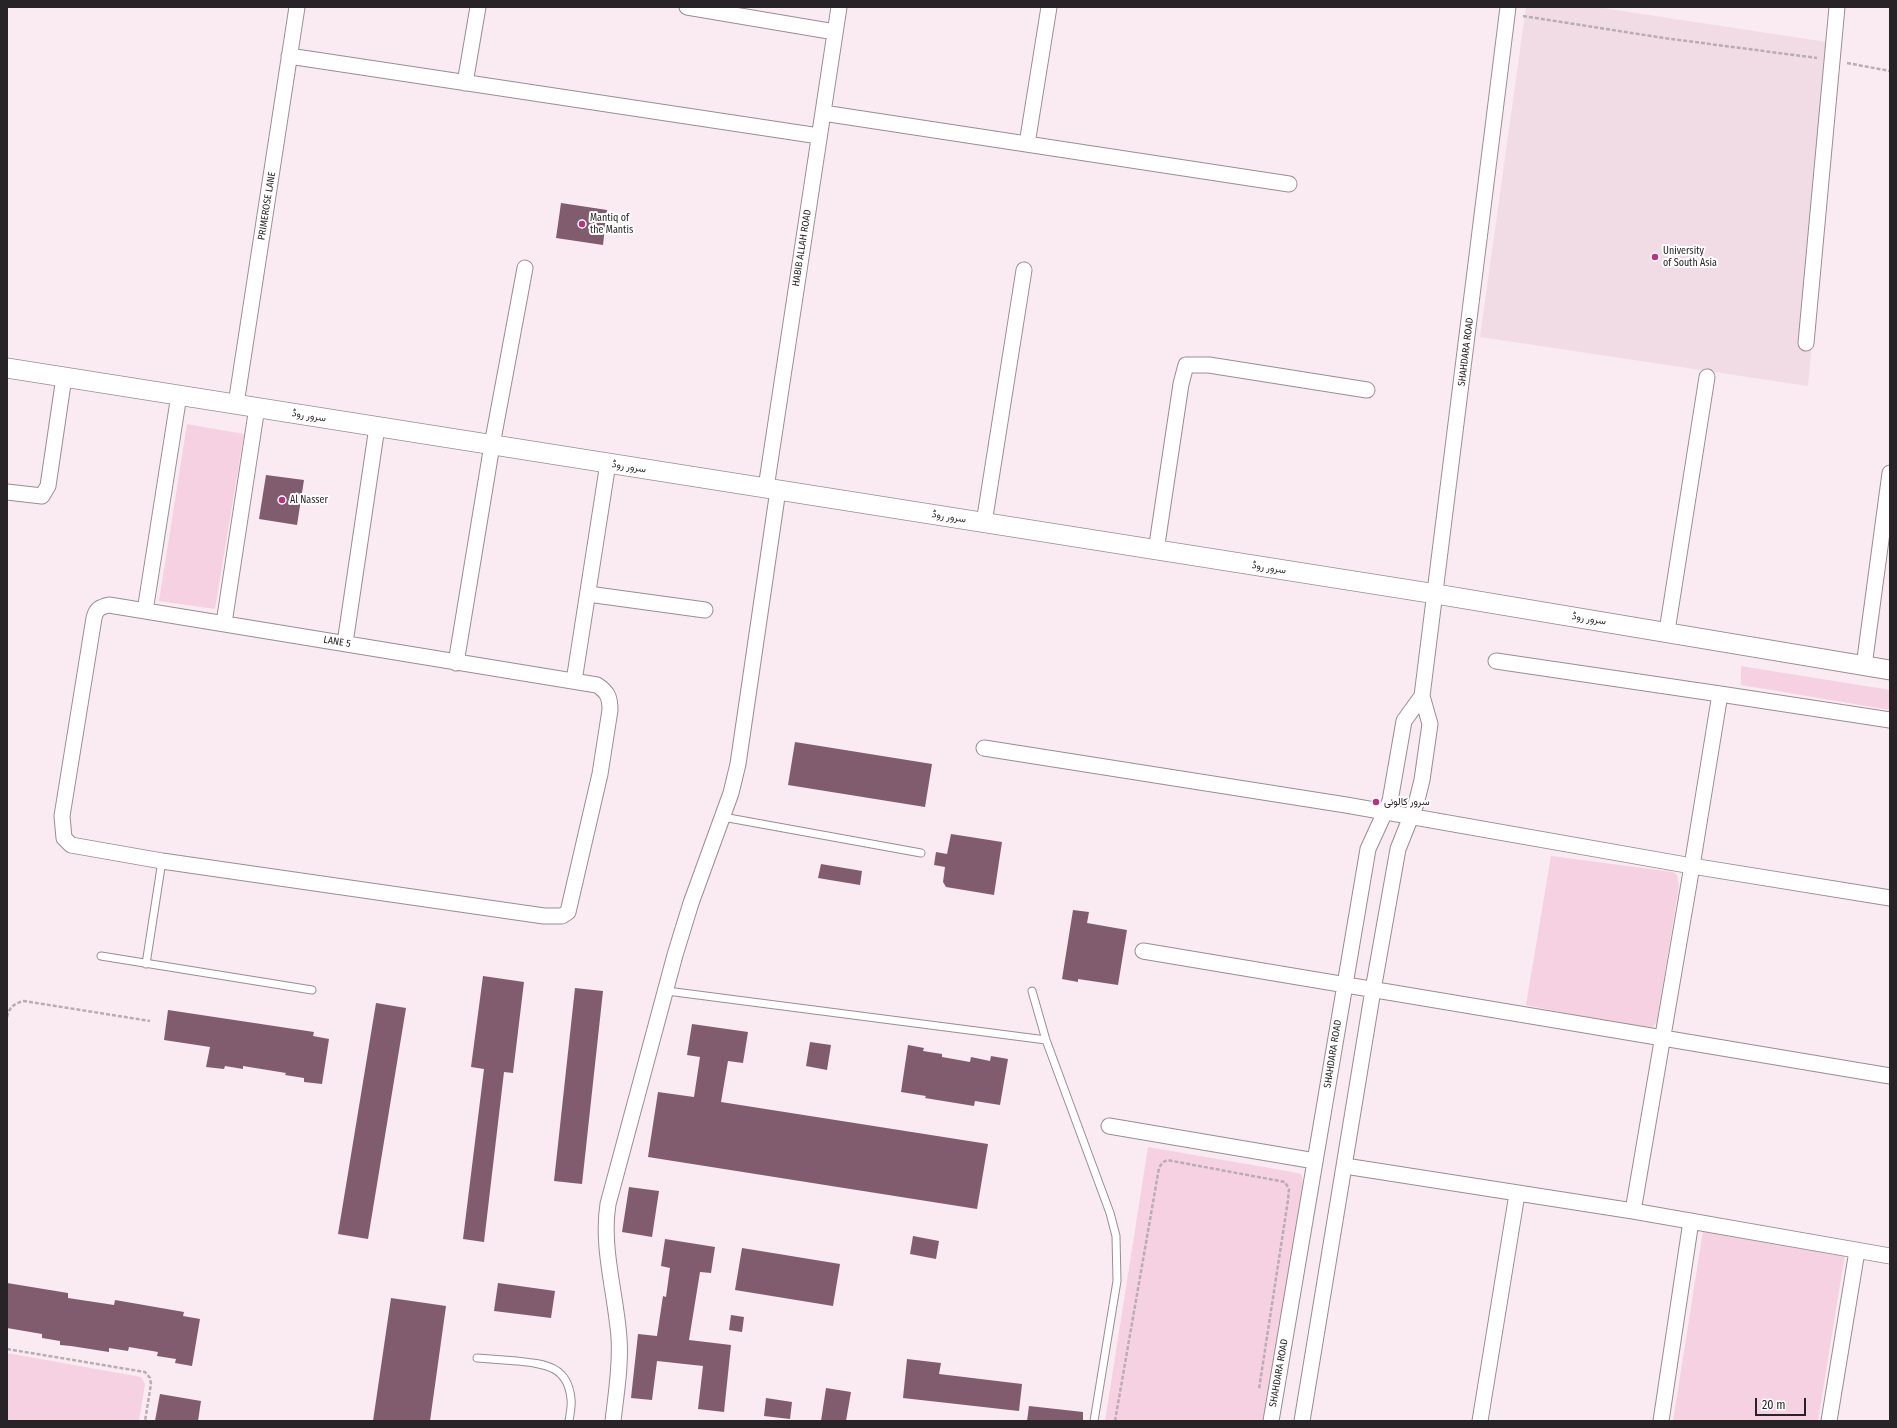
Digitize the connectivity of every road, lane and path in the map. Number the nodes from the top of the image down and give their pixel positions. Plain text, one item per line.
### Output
1 (297, 7) edge
2 (478, 7) edge
3 (687, 7) edge
4 (839, 7) edge
5 (1050, 7) edge
6 (1837, 7) edge
7 (1508, 10) edge
8 (835, 32) junction
9 (289, 56) junction
10 (1831, 60) junction
11 (1890, 71) edge
12 (465, 83) junction
13 (823, 113) junction
14 (819, 136) junction
15 (1027, 144) junction
16 (1289, 184) dead end
17 (525, 268) dead end
18 (1024, 270) dead end
19 (1806, 343) dead end
20 (7, 368) edge
21 (64, 377) junction
22 (1708, 377) dead end
23 (1366, 390) dead end
24 (179, 395) junction
25 (236, 404) junction
26 (257, 408) junction
27 (377, 427) junction
28 (492, 445) junction
29 (608, 463) junction
30 (1890, 473) edge
31 (772, 489) junction
32 (7, 492) edge
33 (984, 523) junction
34 (1156, 551) junction
35 (588, 594) junction
36 (1436, 594) junction
37 (705, 610) dead end
38 (145, 611) junction
39 (224, 623) junction
40 (1667, 631) junction
41 (345, 643) junction
42 (1496, 662) dead end
43 (456, 663) junction
44 (1864, 666) junction
45 (1890, 670) edge
46 (574, 681) junction
47 (1720, 694) junction
48 (1422, 696) junction
49 (1890, 720) edge
50 (984, 748) dead end
51 (1386, 812) junction
52 (1411, 816) junction
53 (723, 817) junction
54 (921, 853) dead end
55 (162, 861) junction
56 (1692, 866) junction
57 (1890, 898) edge
58 (1143, 951) dead end
59 (101, 956) dead end
60 (146, 964) junction
61 (1345, 985) junction
62 (312, 990) dead end
63 (1373, 990) junction
64 (667, 991) junction
65 (1032, 991) dead end
66 (7, 1017) edge
67 (150, 1021) dead end
68 (1662, 1038) junction
69 (1046, 1040) junction
70 (1890, 1076) edge
71 (1109, 1126) dead end
72 (1315, 1161) junction
73 (1345, 1166) junction
74 (1517, 1194) junction
75 (1633, 1211) junction
76 (1691, 1221) junction
77 (1857, 1250) junction
78 (1890, 1256) edge
79 (7, 1349) edge
80 (477, 1358) dead end
81 (1258, 1391) dead end
82 (145, 1421) edge
83 (569, 1421) edge
84 (613, 1421) edge
85 (1094, 1421) edge
86 (1115, 1421) edge
87 (1271, 1421) edge
88 (1302, 1421) edge
89 (1480, 1421) edge
90 (1661, 1421) edge
91 (1829, 1421) edge

1 - 9 street, PRIMEROSE LANE
2 - 12 street
3 - 8 street
4 - 8 street, HABIB ALLAH ROAD
5 - 15 street
6 - 10 street
7 - 10 path
7 - 36 street, SHAHDARA ROAD
8 - 13 street, HABIB ALLAH ROAD
9 - 12 street
9 - 25 street, PRIMEROSE LANE
10 - 11 path
10 - 19 street
12 - 14 street
13 - 14 street, HABIB ALLAH ROAD
13 - 15 street
14 - 31 street, HABIB ALLAH ROAD
15 - 16 street
17 - 28 street
18 - 33 street
20 - 21 street, سرور روڈ
21 - 24 street, سرور روڈ
21 - 32 street
22 - 40 street
23 - 34 street
24 - 25 street, سرور روڈ
24 - 38 street
25 - 26 street, سرور روڈ
26 - 27 street, سرور روڈ
26 - 39 street
27 - 28 street, سرور روڈ
27 - 41 street
28 - 29 street, سرور روڈ
28 - 43 street
29 - 31 street, سرور روڈ
29 - 35 street
30 - 44 street
31 - 33 street, سرور روڈ
31 - 53 street, HABIB ALLAH ROAD
33 - 34 street, سرور روڈ
34 - 36 street, سرور روڈ
35 - 37 street
35 - 46 street
36 - 40 street, سرور روڈ
36 - 48 street, SHAHDARA ROAD
38 - 39 street, LANE 5
38 - 55 street, LANE 5
39 - 41 street, LANE 5
40 - 44 street, سرور روڈ
41 - 43 street, LANE 5
42 - 47 street
43 - 46 street, LANE 5
44 - 45 street, سرور روڈ
46 - 55 street, LANE 5
47 - 49 street
47 - 56 street
48 - 51 street, SHAHDARA ROAD
48 - 52 street, SHAHDARA ROAD
50 - 51 street
51 - 52 street
51 - 61 street, SHAHDARA ROAD
52 - 56 street
52 - 63 street, SHAHDARA ROAD
53 - 54 lane
53 - 64 street, HABIB ALLAH ROAD
55 - 60 lane
56 - 57 street
56 - 68 street
58 - 61 street
59 - 60 lane
60 - 62 lane
61 - 63 street
61 - 72 street, SHAHDARA ROAD
63 - 68 street
63 - 73 street, SHAHDARA ROAD
64 - 69 lane
64 - 84 street, HABIB ALLAH ROAD
65 - 69 lane
66 - 67 path
68 - 70 street
68 - 75 street
69 - 85 lane
71 - 72 street
72 - 87 street, SHAHDARA ROAD
73 - 74 street
73 - 88 street, SHAHDARA ROAD
74 - 75 street
74 - 89 street
75 - 76 street
76 - 77 street
76 - 90 street
77 - 78 street
77 - 91 street
79 - 82 path
80 - 83 lane
81 - 86 path

